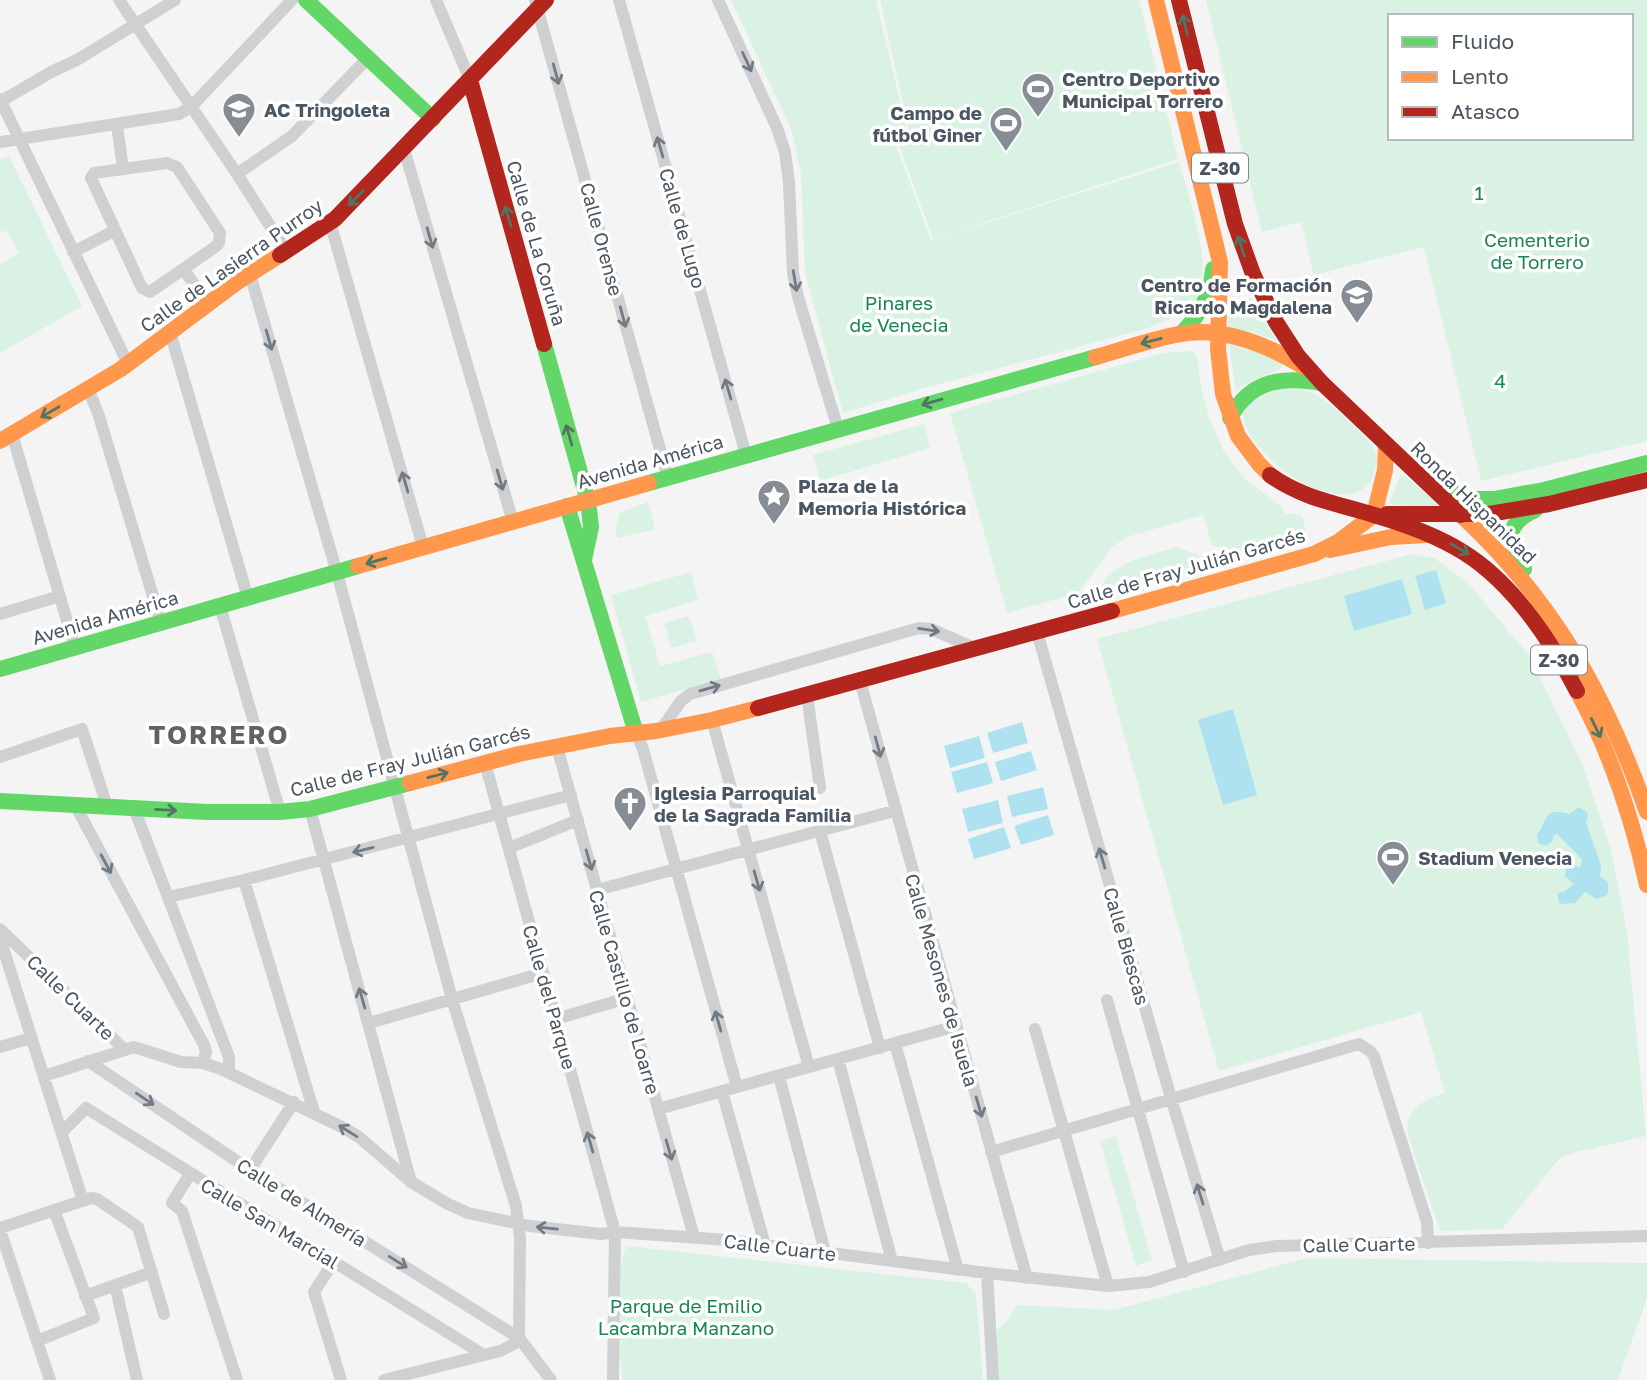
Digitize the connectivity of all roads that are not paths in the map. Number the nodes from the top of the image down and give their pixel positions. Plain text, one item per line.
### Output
1 (119, 0) edge
2 (175, 0) edge
3 (292, 0) edge
4 (306, 0) edge
5 (436, 0) edge
6 (620, 0) edge
7 (718, 0) edge
8 (1156, 0) edge
9 (1180, 0) edge
10 (540, 3) edge
11 (135, 24) junction
12 (368, 58) junction
13 (470, 80) junction
14 (1, 100) edge
15 (191, 107) junction
16 (433, 119) junction
17 (117, 125) junction
18 (19, 139) junction
19 (0, 142) edge
20 (404, 149) junction
21 (123, 169) junction
22 (237, 174) junction
23 (330, 222) junction
24 (114, 231) junction
25 (1216, 245) junction
26 (286, 251) junction
27 (73, 252) junction
28 (184, 270) junction
29 (250, 274) junction
30 (208, 304) junction
31 (170, 332) junction
32 (1182, 333) junction
33 (1218, 334) junction
34 (128, 363) junction
35 (1310, 371) junction
36 (1322, 383) junction
37 (88, 389) junction
38 (1230, 418) junction
39 (838, 429) junction
40 (6, 437) edge
41 (1386, 445) junction
42 (746, 455) junction
43 (1647, 463) edge
44 (667, 478) junction
45 (1647, 480) edge
46 (1426, 483) junction
47 (588, 501) junction
48 (1550, 504) junction
49 (567, 506) junction
50 (1374, 515) junction
51 (1460, 515) junction
52 (513, 522) junction
53 (1435, 536) junction
54 (424, 547) junction
55 (1323, 550) junction
56 (584, 560) junction
57 (337, 573) junction
58 (60, 596) junction
59 (248, 598) junction
60 (220, 606) junction
61 (1551, 613) junction
62 (0, 614) edge
63 (161, 623) junction
64 (1037, 632) junction
65 (75, 648) junction
66 (977, 649) junction
67 (0, 669) edge
68 (859, 681) junction
69 (807, 695) junction
70 (712, 720) junction
71 (660, 730) junction
72 (636, 733) junction
73 (557, 747) junction
74 (0, 757) edge
75 (485, 762) junction
76 (396, 787) junction
77 (820, 788) dead end
78 (571, 795) junction
79 (0, 801) edge
80 (74, 803) junction
81 (107, 806) junction
82 (135, 808) junction
83 (310, 809) junction
84 (894, 811) junction
85 (280, 812) junction
86 (1647, 812) edge
87 (499, 815) junction
88 (578, 820) junction
89 (820, 831) junction
90 (408, 838) junction
91 (509, 848) junction
92 (748, 850) junction
93 (324, 860) junction
94 (676, 869) junction
95 (244, 880) junction
96 (1647, 885) edge
97 (597, 890) junction
98 (168, 897) junction
99 (0, 929) edge
100 (0, 938) edge
101 (543, 973) junction
102 (627, 998) junction
103 (452, 999) junction
104 (1107, 1000) dead end
105 (556, 1019) junction
106 (369, 1023) junction
107 (956, 1026) junction
108 (1035, 1029) dead end
109 (32, 1038) junction
110 (895, 1043) junction
111 (0, 1047) edge
112 (880, 1048) junction
113 (124, 1049) junction
114 (838, 1059) junction
115 (88, 1061) junction
116 (203, 1063) junction
117 (808, 1067) junction
118 (229, 1072) junction
119 (44, 1076) junction
120 (779, 1076) junction
121 (737, 1087) junction
122 (722, 1091) junction
123 (1171, 1098) junction
124 (294, 1102) junction
125 (658, 1109) junction
126 (1138, 1110) junction
127 (314, 1112) junction
128 (1064, 1131) junction
129 (62, 1132) junction
130 (991, 1152) junction
131 (250, 1170) junction
132 (190, 1174) junction
133 (411, 1182) junction
134 (83, 1201) junction
135 (54, 1210) junction
136 (519, 1223) junction
137 (0, 1229) edge
138 (615, 1231) junction
139 (1647, 1236) edge
140 (694, 1237) junction
141 (1428, 1242) junction
142 (765, 1245) junction
143 (825, 1252) junction
144 (1220, 1260) junction
145 (334, 1261) junction
146 (892, 1261) junction
147 (958, 1270) junction
148 (152, 1272) junction
149 (1184, 1272) junction
150 (987, 1273) junction
151 (1027, 1278) junction
152 (115, 1285) junction
153 (1108, 1286) junction
154 (85, 1296) junction
155 (164, 1314) dead end
156 (519, 1338) junction
157 (37, 1341) junction
158 (484, 1355) junction
159 (50, 1380) edge
160 (137, 1380) edge
161 (237, 1380) edge
162 (341, 1380) edge
163 (384, 1380) edge
164 (551, 1380) edge
165 (613, 1380) edge
166 (993, 1380) edge

1 - 11 street
2 - 11 street
3 - 15 street
4 - 12 main road
5 - 13 street, Calle de La Coruña
42 -> 6 street, Calle de Lugo
7 -> 39 street
8 - 25 main road, Ronda Hispanidad / Z-30
35 -> 9 main road, Ronda Hispanidad / Z-30
10 - 13 main road, Calle de Lasierra Purroy
10 -> 44 street, Calle Orense
11 - 14 street
11 - 15 street
12 - 16 main road
12 - 22 street
13 - 16 main road, Calle de Lasierra Purroy
47 -> 13 main road, Calle de La Coruña
14 - 18 street
15 - 17 street
15 - 22 street
16 - 20 main road, Calle de Lasierra Purroy
17 - 18 street
17 - 21 street
18 - 19 street
18 - 27 street
20 -> 23 main road, Calle de Lasierra Purroy
20 -> 52 street
21 - 24 street
21 - 28 street
22 - 26 street
23 - 26 main road, Calle de Lasierra Purroy
54 -> 23 street
24 - 27 street
24 - 28 street
25 - 32 main road
25 - 33 main road, Ronda Hispanidad / Z-30
26 - 29 main road, Calle de Lasierra Purroy
27 - 34 street
28 - 30 street
29 - 30 main road, Calle de Lasierra Purroy
29 -> 57 street
30 - 31 main road, Calle de Lasierra Purroy
31 - 34 main road, Calle de Lasierra Purroy
31 - 59 street
32 - 33 main road, Avenida América
32 -> 39 main road, Avenida América
33 - 35 main road, Avenida América
33 - 38 main road, Ronda Hispanidad / Z-30
34 - 37 main road, Calle de Lasierra Purroy
35 - 36 main road, Ronda Hispanidad / Z-30
36 - 38 main road
36 - 41 main road, Ronda Hispanidad / Z-30
37 -> 40 main road, Calle de Lasierra Purroy
37 - 63 street
38 - 50 main road, Ronda Hispanidad / Z-30
39 - 42 main road, Avenida América
40 - 58 street
41 - 46 main road, Ronda Hispanidad / Z-30
41 - 50 main road, Ronda Hispanidad
42 - 44 main road, Avenida América
43 - 46 main road
44 - 47 main road, Avenida América
45 - 48 main road
46 - 51 main road, Ronda Hispanidad / Z-30
47 - 49 main road, Avenida América
47 - 56 main road, Calle de La Coruña
48 - 51 main road
48 - 61 main road
49 - 52 main road, Avenida América
49 - 56 main road
50 - 51 main road
50 - 53 main road, Ronda Hispanidad / Z-30
50 - 55 main road, Calle de Fray Julián Garcés
51 - 61 main road, Ronda Hispanidad / Z-30
52 - 54 main road, Avenida América
53 - 55 main road
53 -> 96 main road, Ronda Hispanidad / Z-30
54 -> 57 main road, Avenida América
55 - 64 main road, Calle de Fray Julián Garcés
56 - 72 main road
57 - 59 main road, Avenida América
57 - 76 street
58 - 62 street
58 - 65 street
59 - 60 main road, Avenida América
60 - 63 main road, Avenida América
60 - 85 street
61 - 86 main road, Ronda Hispanidad / Z-30
63 - 65 main road, Avenida América
64 - 66 main road, Calle de Fray Julián Garcés
123 -> 64 street, Calle Biescas
65 - 67 main road, Avenida América
66 - 68 main road, Calle de Fray Julián Garcés
71 -> 66 street
68 - 69 main road, Calle de Fray Julián Garcés
68 -> 84 street, Calle Mesones de Isuela
69 - 70 main road, Calle de Fray Julián Garcés
69 - 77 street
70 - 71 main road, Calle de Fray Julián Garcés
70 - 92 street
71 - 72 main road, Calle de Fray Julián Garcés
72 - 73 main road, Calle de Fray Julián Garcés
72 - 94 street
73 - 75 main road, Calle de Fray Julián Garcés
73 - 78 street, Calle Castillo de Loarre
74 - 81 street
76 -> 75 main road, Calle de Fray Julián Garcés
75 - 87 street, Calle del Parque
76 - 83 main road, Calle de Fray Julián Garcés
76 - 90 street
78 - 87 street
78 - 88 street, Calle Castillo de Loarre
79 - 80 main road, Calle de Fray Julián Garcés
80 - 81 main road, Calle de Fray Julián Garcés
80 -> 116 street
81 - 82 main road, Calle de Fray Julián Garcés
82 -> 85 main road, Calle de Fray Julián Garcés
82 - 98 street
83 - 85 main road, Calle de Fray Julián Garcés
83 - 93 street
84 - 89 street
84 - 107 street, Calle Mesones de Isuela
87 - 90 street
87 - 91 street, Calle del Parque
88 - 91 street
88 -> 97 street, Calle Castillo de Loarre
89 - 92 street
89 - 112 street
90 -> 93 street
90 - 103 street
91 - 101 street, Calle del Parque
92 - 94 street
92 -> 117 street
93 - 95 street
106 -> 93 street
94 - 97 street
121 -> 94 street
95 - 98 street
95 - 127 street
97 - 102 street, Calle Castillo de Loarre
98 - 118 street
99 - 113 street, Calle Cuarte
100 - 109 street
101 - 103 street
101 - 105 street, Calle del Parque
102 - 105 street
102 - 125 street, Calle Castillo de Loarre
103 - 106 street
103 - 136 street
104 - 126 street
138 -> 105 street, Calle del Parque
106 - 133 street
107 - 110 street
107 -> 130 street, Calle Mesones de Isuela
108 - 128 street
109 - 111 street
109 - 119 street
110 - 112 street
110 - 147 street
112 - 114 street
113 - 115 street
113 - 116 street, Calle Cuarte
114 - 117 street
114 - 146 street
115 - 119 street
115 -> 131 street, Calle de Almería
116 - 118 street, Calle Cuarte
117 - 120 street
118 - 124 street, Calle Cuarte
119 - 129 street
120 - 121 street
120 - 143 street
121 - 122 street
122 - 125 street
122 - 142 street
123 - 126 street
123 - 141 street
144 -> 123 street, Calle Biescas
124 - 127 street, Calle Cuarte
124 - 131 street
125 -> 140 street, Calle Castillo de Loarre
126 - 128 street
126 - 149 street
133 -> 127 street, Calle Cuarte
128 - 130 street
128 - 153 street
129 - 132 street, Calle San Marcial
129 - 134 street
130 - 151 street, Calle Mesones de Isuela
131 -> 156 street, Calle de Almería
132 - 145 street, Calle San Marcial
132 - 161 street
133 - 136 street, Calle Cuarte
134 - 135 street
134 - 148 street
135 - 137 street
135 - 154 street
138 -> 136 street, Calle Cuarte
136 - 156 street
137 - 157 street
138 - 140 street, Calle Cuarte
138 - 165 street, Calle del Parque
139 - 141 street, Calle Cuarte
140 - 142 street, Calle Cuarte
141 - 144 street, Calle Cuarte
142 - 143 street, Calle Cuarte
143 - 146 street, Calle Cuarte
144 - 149 street, Calle Cuarte
145 - 158 street, Calle San Marcial
145 - 162 street
146 - 147 street, Calle Cuarte
147 - 150 street, Calle Cuarte
148 - 152 street
148 - 155 street
149 - 153 street, Calle Cuarte
150 - 151 street, Calle Cuarte
150 - 166 street
151 - 153 street, Calle Cuarte
152 - 154 street
152 - 160 street
154 - 157 street
156 - 158 street
156 - 164 street
157 - 159 street
158 - 163 street

